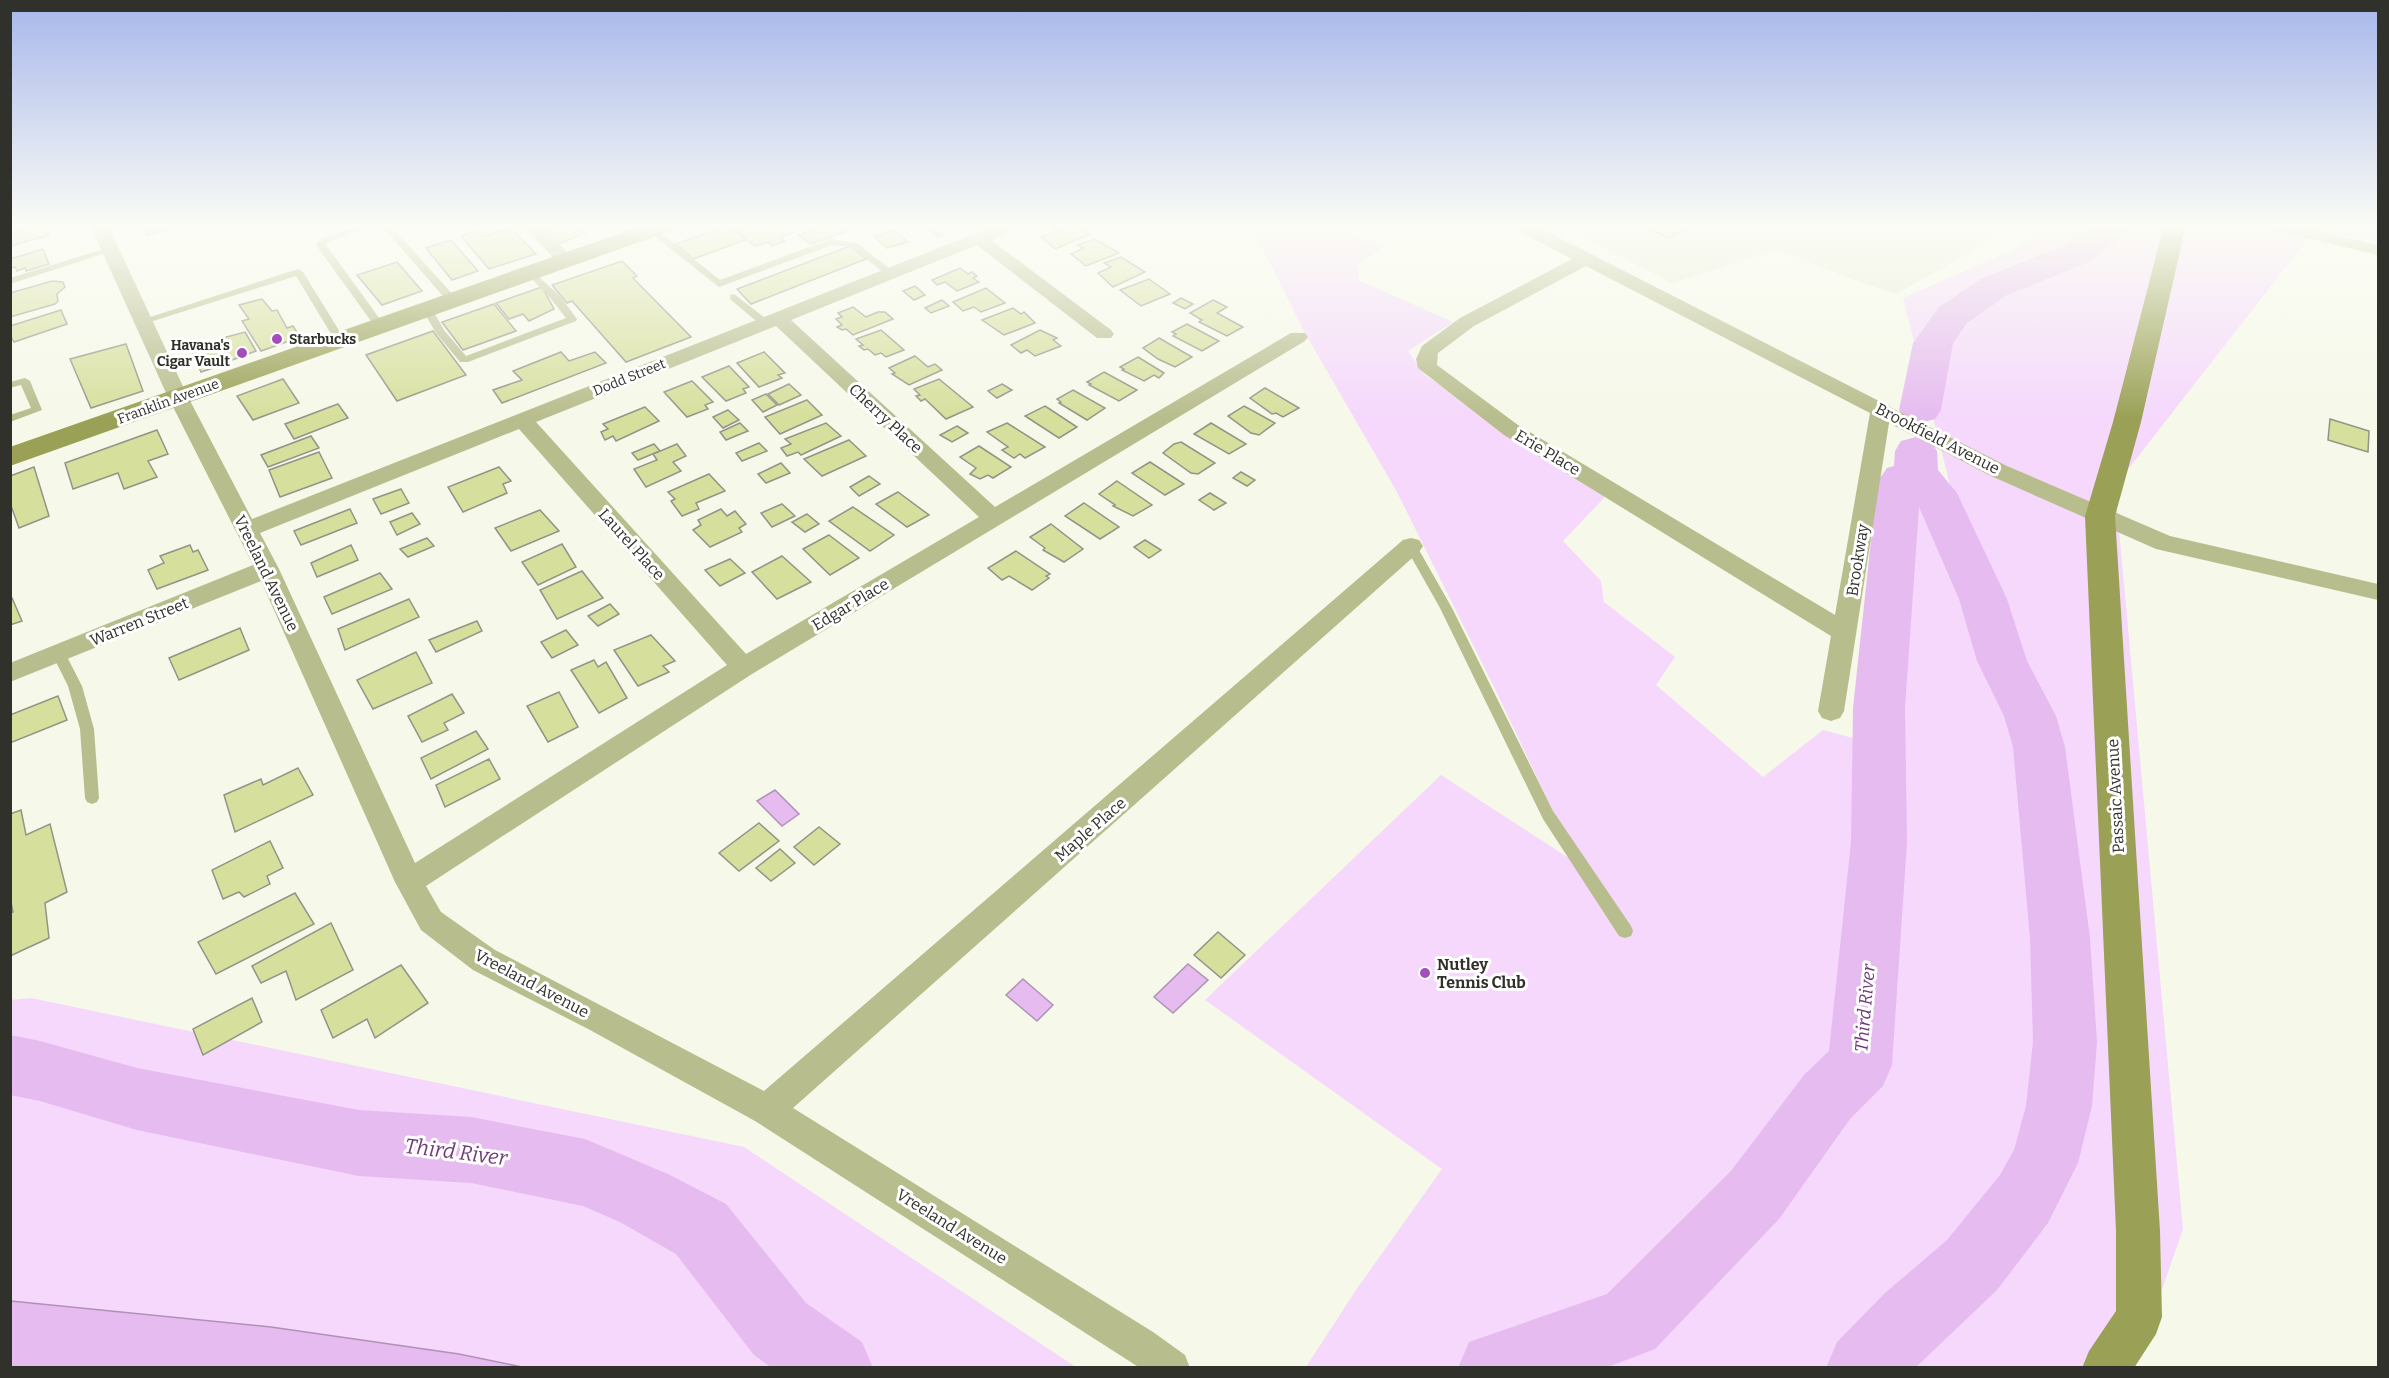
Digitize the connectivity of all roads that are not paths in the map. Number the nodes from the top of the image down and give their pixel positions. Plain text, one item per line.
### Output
1 (128, 289) edge
2 (243, 289) edge
3 (309, 289) edge
4 (353, 289) edge
5 (442, 289) edge
6 (482, 289) edge
7 (547, 289) edge
8 (850, 289) edge
9 (1045, 289) edge
10 (1529, 289) edge
11 (1646, 289) edge
12 (2159, 289) edge
13 (734, 297) dead end
14 (452, 300) junction
15 (427, 309) junction
16 (143, 321) junction
17 (771, 321) junction
18 (380, 326) junction
19 (1104, 334) dead end
20 (1298, 337) dead end
21 (340, 340) junction
22 (10, 385) edge
23 (178, 398) junction
24 (1881, 408) junction
25 (10, 419) edge
26 (522, 420) junction
27 (10, 457) edge
28 (2100, 516) junction
29 (994, 518) junction
30 (246, 530) junction
31 (1411, 546) joint
32 (267, 569) junction
33 (2379, 592) edge
34 (1845, 633) junction
35 (59, 654) junction
36 (743, 668) junction
37 (10, 673) edge
38 (1831, 711) dead end
39 (92, 798) dead end
40 (409, 882) junction
41 (1625, 931) dead end
42 (767, 1110) junction
43 (1172, 1368) edge
44 (2106, 1368) edge

1 - 16 street, Vreeland Avenue
2 - 16 lane
3 - 21 lane
4 - 18 lane
5 - 14 lane
6 - 14 street, Franklin Avenue
7 - 15 lane
8 - 17 street, Dodd Street
9 - 19 street
10 - 34 street, Erie Place
11 - 24 street, Brookfield Avenue
12 - 28 street, Passaic Avenue
13 - 17 lane
14 - 15 street, Franklin Avenue
15 - 18 street, Franklin Avenue
16 - 23 street, Vreeland Avenue
17 - 26 street, Dodd Street
17 - 29 street, Cherry Place
18 - 21 street, Franklin Avenue
20 - 29 street, Edgar Place
21 - 23 street, Franklin Avenue
22 - 25 lane
23 - 27 street, Franklin Avenue
23 - 30 street, Vreeland Avenue
24 - 28 street, Brookfield Avenue
24 - 34 street, Brookway
26 - 30 street, Dodd Street
26 - 36 street, Laurel Place
28 - 33 street, Brookfield Avenue
28 - 44 street, Passaic Avenue
29 - 36 street, Edgar Place
30 - 32 street, Vreeland Avenue
31 - 41 lane
31 - 42 street, Maple Place
32 - 35 street, Warren Street
32 - 40 street, Vreeland Avenue
34 - 38 street, Brookway
35 - 37 street, Warren Street
35 - 39 lane
36 - 40 street, Edgar Place
40 - 42 street, Vreeland Avenue
42 - 43 street, Vreeland Avenue

